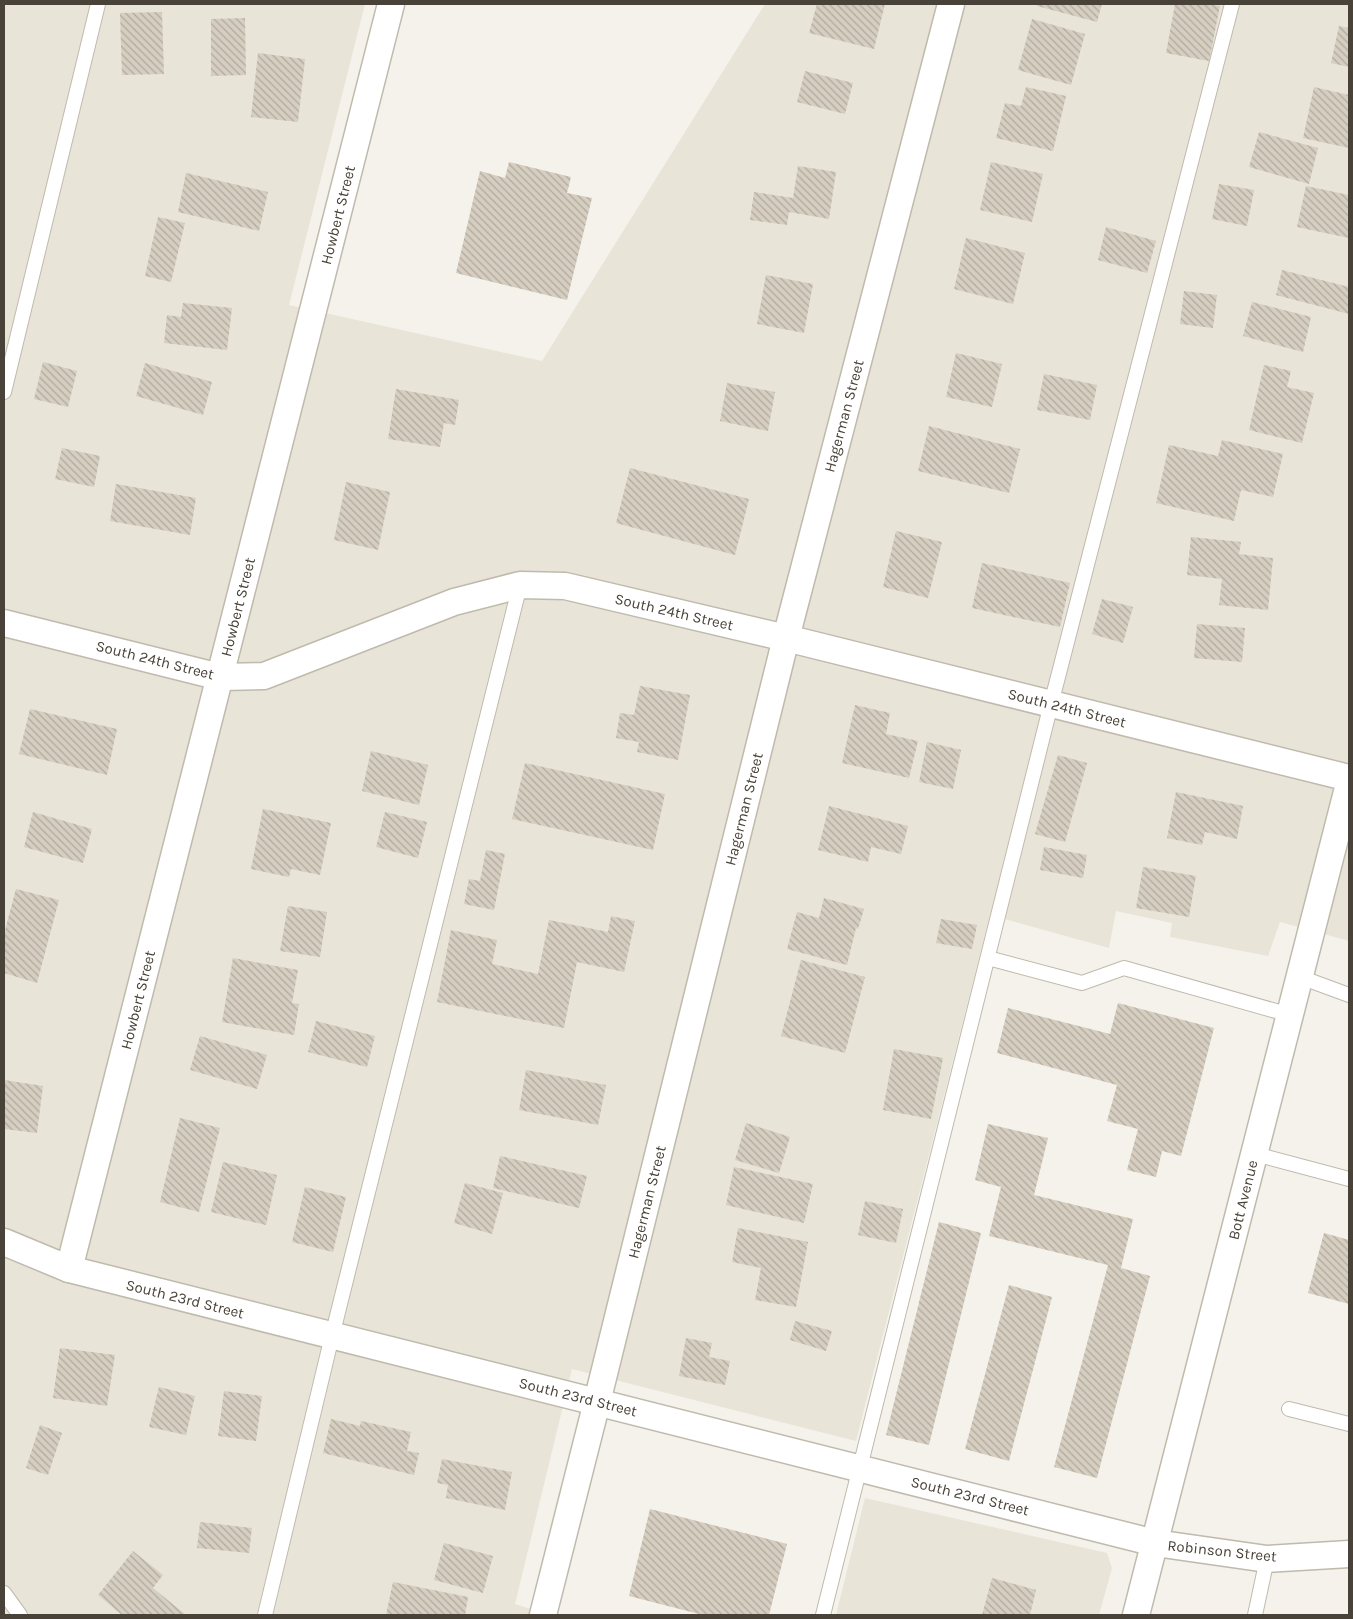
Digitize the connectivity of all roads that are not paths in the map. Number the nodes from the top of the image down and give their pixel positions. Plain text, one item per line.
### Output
1 (98, 4) edge
2 (391, 4) edge
3 (951, 4) edge
4 (1232, 4) edge
5 (4, 392) edge
6 (520, 585) junction
7 (4, 623) edge
8 (786, 638) junction
9 (220, 677) junction
10 (1051, 704) junction
11 (1349, 778) edge
12 (1349, 784) edge
13 (988, 958) junction
14 (1300, 977) junction
15 (1349, 995) edge
16 (1290, 1015) junction
17 (1255, 1154) junction
18 (1349, 1176) edge
19 (4, 1242) edge
20 (69, 1269) junction
21 (332, 1336) junction
22 (597, 1402) junction
23 (1289, 1408) dead end
24 (1349, 1424) edge
25 (860, 1468) junction
26 (1155, 1543) junction
27 (1349, 1554) edge
28 (1267, 1559) junction
29 (4, 1593) edge
30 (20, 1615) edge
31 (266, 1615) edge
32 (543, 1615) edge
33 (823, 1615) edge
34 (1136, 1615) edge
35 (1255, 1615) edge

1 - 5 lane
2 - 9 street, Howbert Street
3 - 8 street, Hagerman Street
4 - 10 lane
6 - 8 street, South 24th Street
6 - 9 street, South 24th Street
6 - 21 lane
7 - 9 street, South 24th Street
8 - 10 street, South 24th Street
8 - 22 street, Hagerman Street
9 - 20 street, Howbert Street
10 - 11 street, South 24th Street
10 - 13 lane
12 - 14 street, Bott Avenue
13 - 16 lane
13 - 25 lane
14 - 15 lane
14 - 16 street, Bott Avenue
16 - 17 street, Bott Avenue
17 - 18 lane
17 - 26 street, Bott Avenue
19 - 20 street, South 23rd Street
20 - 21 street, South 23rd Street
21 - 22 street, South 23rd Street
21 - 31 lane
22 - 25 street, South 23rd Street
22 - 32 street, Hagerman Street
23 - 24 lane
25 - 26 street, South 23rd Street
25 - 33 lane
26 - 28 street, Robinson Street
26 - 34 street, Bott Avenue
27 - 28 street, Robinson Street
28 - 35 lane
29 - 30 lane

